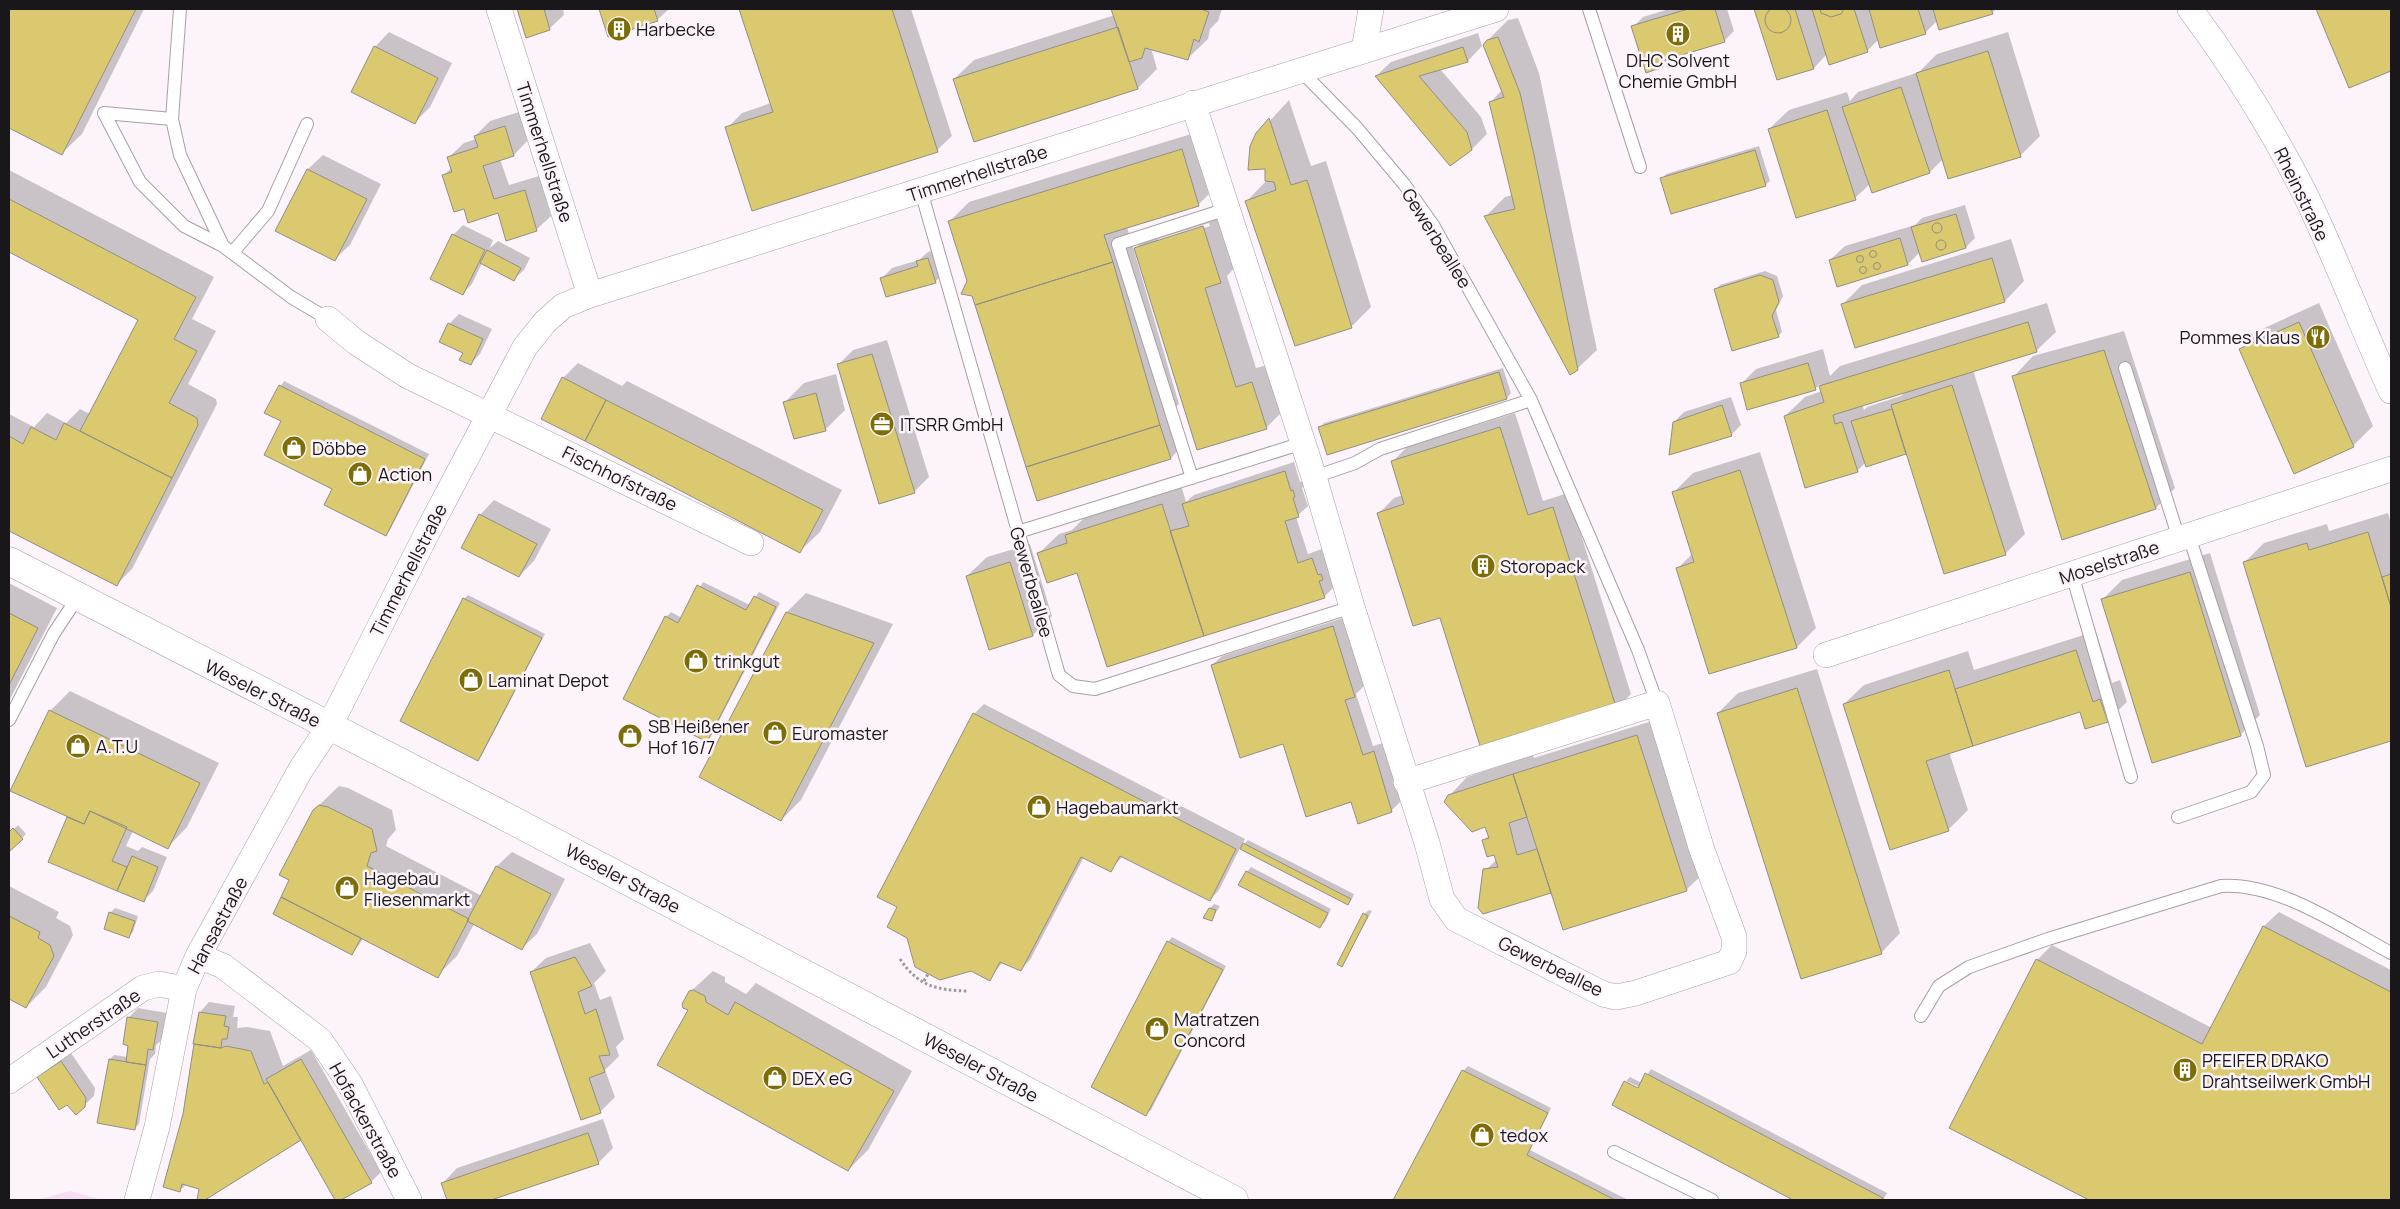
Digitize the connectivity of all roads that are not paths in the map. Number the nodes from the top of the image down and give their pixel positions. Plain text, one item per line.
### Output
1 (180, 9) edge
2 (499, 9) edge
3 (1371, 9) edge
4 (1496, 9) edge
5 (1589, 9) edge
6 (2190, 9) edge
7 (1364, 50) junction
8 (1301, 71) junction
9 (1193, 104) junction
10 (172, 119) junction
11 (307, 124) dead end
12 (1640, 167) dead end
13 (921, 191) junction
14 (1227, 208) junction
15 (228, 249) junction
16 (590, 295) junction
17 (328, 319) joint
18 (2125, 368) dead end
19 (2391, 391) edge
20 (1531, 400) junction
21 (489, 414) junction
22 (1303, 443) junction
23 (2391, 469) edge
24 (1314, 476) junction
25 (1192, 478) junction
26 (1018, 532) junction
27 (2184, 537) junction
28 (751, 543) dead end
29 (9, 561) edge
30 (2072, 574) junction
31 (78, 597) junction
32 (1352, 607) junction
33 (1826, 655) dead end
34 (1657, 703) junction
35 (9, 720) edge
36 (329, 727) junction
37 (2131, 778) dead end
38 (1406, 782) junction
39 (2178, 817) dead end
40 (2391, 953) edge
41 (198, 956) junction
42 (184, 989) junction
43 (1921, 1016) dead end
44 (9, 1081) edge
45 (1614, 1152) dead end
46 (137, 1200) edge
47 (409, 1200) edge
48 (1234, 1200) edge
49 (1712, 1200) edge

1 - 10 lane
2 - 16 street, Timmerhellstraße
3 - 7 street
4 - 7 street, Timmerhellstraße
5 - 12 lane
6 - 19 street, Rheinstraße
7 - 8 street, Timmerhellstraße
8 - 9 street, Timmerhellstraße
8 - 20 lane, Gewerbeallee
9 - 13 street, Timmerhellstraße
9 - 14 street, Gewerbeallee
10 - 15 lane
10 - 15 lane
11 - 15 lane
13 - 16 street, Timmerhellstraße
13 - 26 lane, Gewerbeallee
14 - 22 street, Gewerbeallee
14 - 25 lane
15 - 17 lane
16 - 21 street, Timmerhellstraße
17 - 21 street
18 - 27 lane
20 - 24 lane
20 - 34 lane, Gewerbeallee
21 - 28 street, Fischhofstraße
21 - 36 street, Timmerhellstraße
22 - 24 street, Gewerbeallee
22 - 25 lane
23 - 27 street, Moselstraße
24 - 32 street, Gewerbeallee
25 - 26 lane
26 - 32 lane, Gewerbeallee
27 - 30 street, Moselstraße
27 - 39 lane
29 - 31 main road, Weseler Straße
30 - 33 street, Moselstraße
30 - 37 lane
31 - 35 lane
31 - 36 main road, Weseler Straße
32 - 38 street, Gewerbeallee
34 - 38 street
34 - 38 street, Gewerbeallee
36 - 41 street, Hansastraße
36 - 48 main road, Weseler Straße
40 - 43 lane
41 - 42 street, Hansastraße
41 - 47 street, Hofackerstraße
42 - 44 street, Lutherstraße
42 - 46 street, Hansastraße
45 - 49 lane

